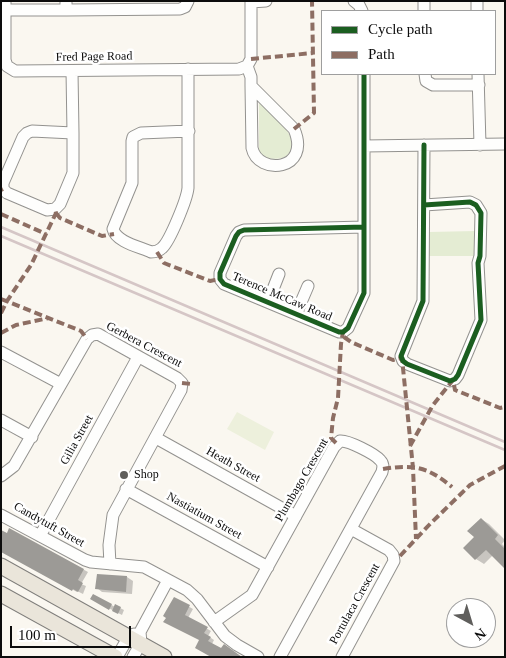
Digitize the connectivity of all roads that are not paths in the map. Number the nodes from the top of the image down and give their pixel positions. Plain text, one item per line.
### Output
1 (188, 1) edge
2 (251, 1) edge
3 (266, 1) edge
4 (66, 5) edge
5 (5, 6) edge
6 (247, 66) junction
7 (188, 69) junction
8 (72, 71) junction
9 (364, 75) edge
10 (425, 75) edge
11 (478, 79) edge
12 (251, 86) junction
13 (189, 131) junction
14 (73, 132) junction
15 (505, 144) edge
16 (424, 145) junction
17 (480, 145) junction
18 (364, 146) junction
19 (424, 204) junction
20 (364, 227) junction
21 (279, 274) dead end
22 (308, 286) dead end
23 (268, 302) junction
24 (296, 314) junction
25 (1, 352) edge
26 (138, 357) junction
27 (61, 384) junction
28 (1, 420) edge
29 (32, 437) junction
30 (156, 438) junction
31 (1, 476) edge
32 (126, 489) junction
33 (1, 515) edge
34 (296, 516) junction
35 (350, 529) junction
36 (40, 536) junction
37 (110, 564) junction
38 (1, 566) edge
39 (268, 566) junction
40 (168, 580) junction
41 (1, 594) edge
42 (214, 622) junction
43 (136, 637) junction
44 (116, 657) edge
45 (133, 657) edge
46 (164, 657) edge
47 (258, 657) edge
48 (280, 657) edge
49 (342, 657) edge

1 - 4 street
2 - 3 street
2 - 6 street
4 - 5 street
5 - 8 street, Fred Page Road
6 - 7 street, Fred Page Road
6 - 12 street
7 - 8 street, Fred Page Road
7 - 13 street
8 - 14 street
9 - 18 street, Terence McCaw Road
10 - 11 street
11 - 17 street
12 - 12 street
13 - 13 street
14 - 14 street
15 - 17 street
16 - 17 street
16 - 18 street
16 - 19 street
18 - 20 street, Terence McCaw Road
19 - 19 street
20 - 23 street, Terence McCaw Road
20 - 24 street, Terence McCaw Road
21 - 23 street
22 - 24 street
23 - 24 street, Terence McCaw Road
25 - 27 street
26 - 27 street, Gerbera Crescent
26 - 30 street, Gerbera Crescent
26 - 36 street, Gilia Street
27 - 29 street, Gerbera Crescent
28 - 29 street
29 - 31 street, Gerbera Crescent
30 - 32 street, Gerbera Crescent
30 - 34 street, Heath Street
32 - 37 street, Gerbera Crescent
32 - 39 street, Nastiatium Street
33 - 36 street, Candytuft Street
34 - 35 street, Plumbago Crescent
34 - 39 street, Plumbago Crescent
35 - 48 street, Plumbago Crescent
35 - 49 street, Portulaca Crescent
36 - 37 street, Candytuft Street
37 - 40 street, Candytuft Street
38 - 43 main road
39 - 42 street, Plumbago Crescent
40 - 42 street, Candytuft Street
40 - 43 street
41 - 44 main road
42 - 47 street, Candytuft Street
43 - 44 street
43 - 45 street
43 - 46 main road

